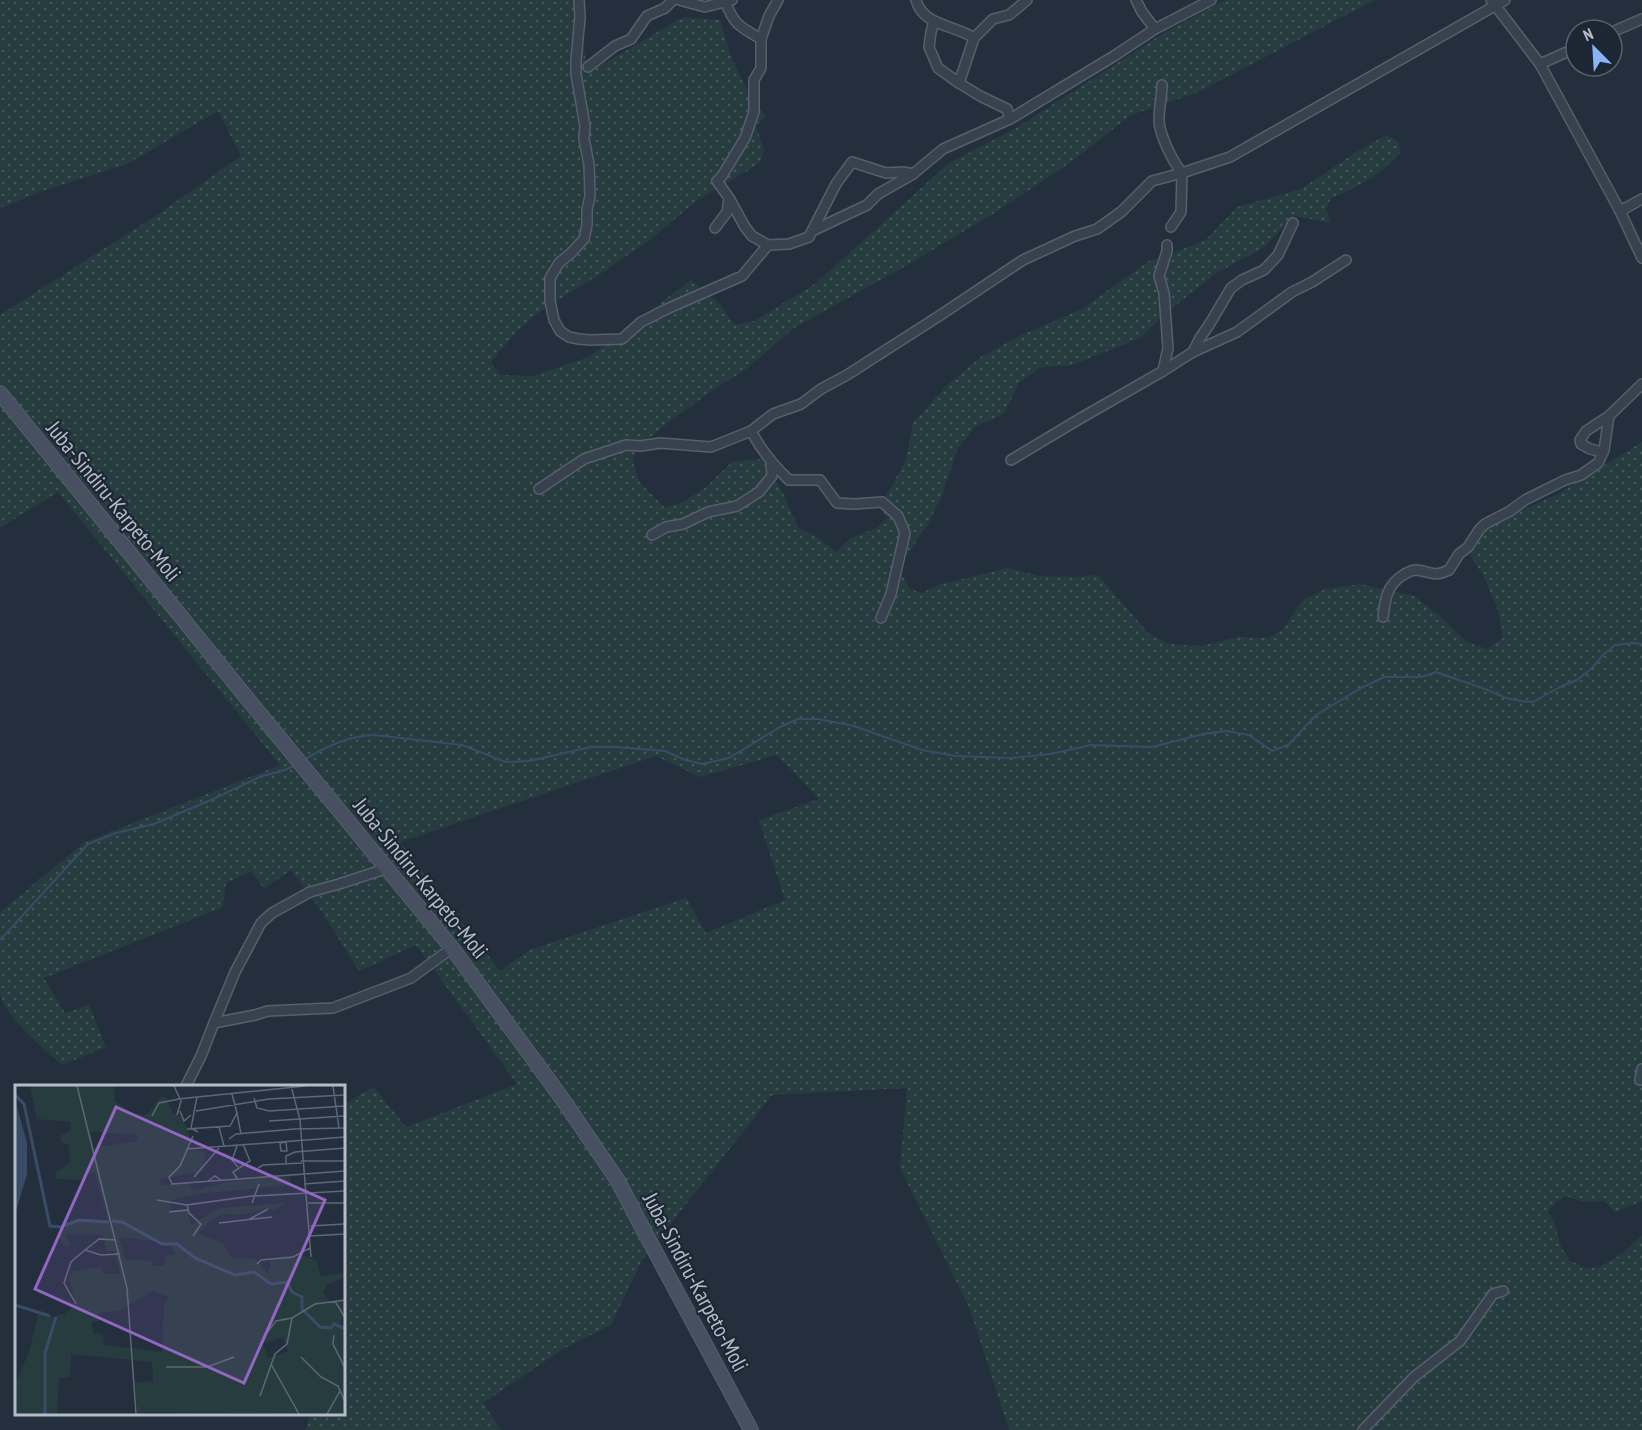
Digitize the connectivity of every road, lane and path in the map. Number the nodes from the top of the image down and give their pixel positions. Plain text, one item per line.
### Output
1 (579, 0) edge
2 (673, 0) edge
3 (679, 0) edge
4 (732, 0) edge
5 (778, 0) edge
6 (916, 0) edge
7 (1027, 0) edge
8 (1136, 0) edge
9 (1211, 0) edge
10 (1505, 0) edge
11 (725, 1) edge
12 (1493, 3) edge
13 (1642, 19) edge
14 (934, 21) junction
15 (1624, 27) edge
16 (1155, 29) junction
17 (974, 38) junction
18 (761, 39) junction
19 (1564, 53) edge
20 (1540, 64) junction
21 (588, 67) dead end
22 (959, 83) junction
23 (1162, 85) dead end
24 (1010, 119) junction
25 (1182, 173) junction
26 (914, 174) junction
27 (729, 198) junction
28 (1642, 199) edge
29 (1620, 211) junction
30 (1293, 223) dead end
31 (1171, 227) dead end
32 (715, 228) dead end
33 (812, 231) junction
34 (768, 245) junction
35 (1167, 245) dead end
36 (1642, 258) edge
37 (1346, 260) dead end
38 (1193, 352) junction
39 (1163, 371) junction
40 (1642, 384) edge
41 (0, 393) edge
42 (1609, 416) junction
43 (751, 431) junction
44 (1603, 452) junction
45 (1011, 460) dead end
46 (771, 462) junction
47 (540, 489) dead end
48 (652, 535) dead end
49 (1383, 617) dead end
50 (881, 618) dead end
51 (388, 868) junction
52 (452, 948) junction
53 (214, 1023) junction
54 (1642, 1069) edge
55 (1640, 1080) dead end
56 (186, 1085) edge
57 (1503, 1291) dead end
58 (751, 1430) edge
59 (1363, 1430) edge

1 - 34 street
2 - 21 street
3 - 11 street
4 - 11 street
5 - 18 street
6 - 14 street
7 - 17 street
8 - 16 street
9 - 16 street
10 - 12 street
11 - 18 street
12 - 20 street
12 - 25 street
13 - 15 street
14 - 17 street
14 - 22 street
16 - 24 street
17 - 22 street
18 - 27 street
19 - 20 street
20 - 29 street
22 - 24 street
23 - 25 street
24 - 26 street
25 - 31 street
25 - 43 street
26 - 33 street
26 - 33 street
27 - 32 street
27 - 34 street
28 - 29 street
29 - 36 street
30 - 38 street
33 - 34 street
35 - 39 street
37 - 38 street
38 - 39 street
39 - 45 street
40 - 42 street
41 - 51 main road, Juba-Sindiru-Karpeto-Moli
42 - 44 street
42 - 44 street
43 - 46 street
43 - 47 street
44 - 49 street
46 - 48 street
46 - 50 street
51 - 52 main road, Juba-Sindiru-Karpeto-Moli
51 - 53 street
52 - 53 street
52 - 58 main road, Juba-Sindiru-Karpeto-Moli
53 - 56 street
54 - 55 street
57 - 59 street

